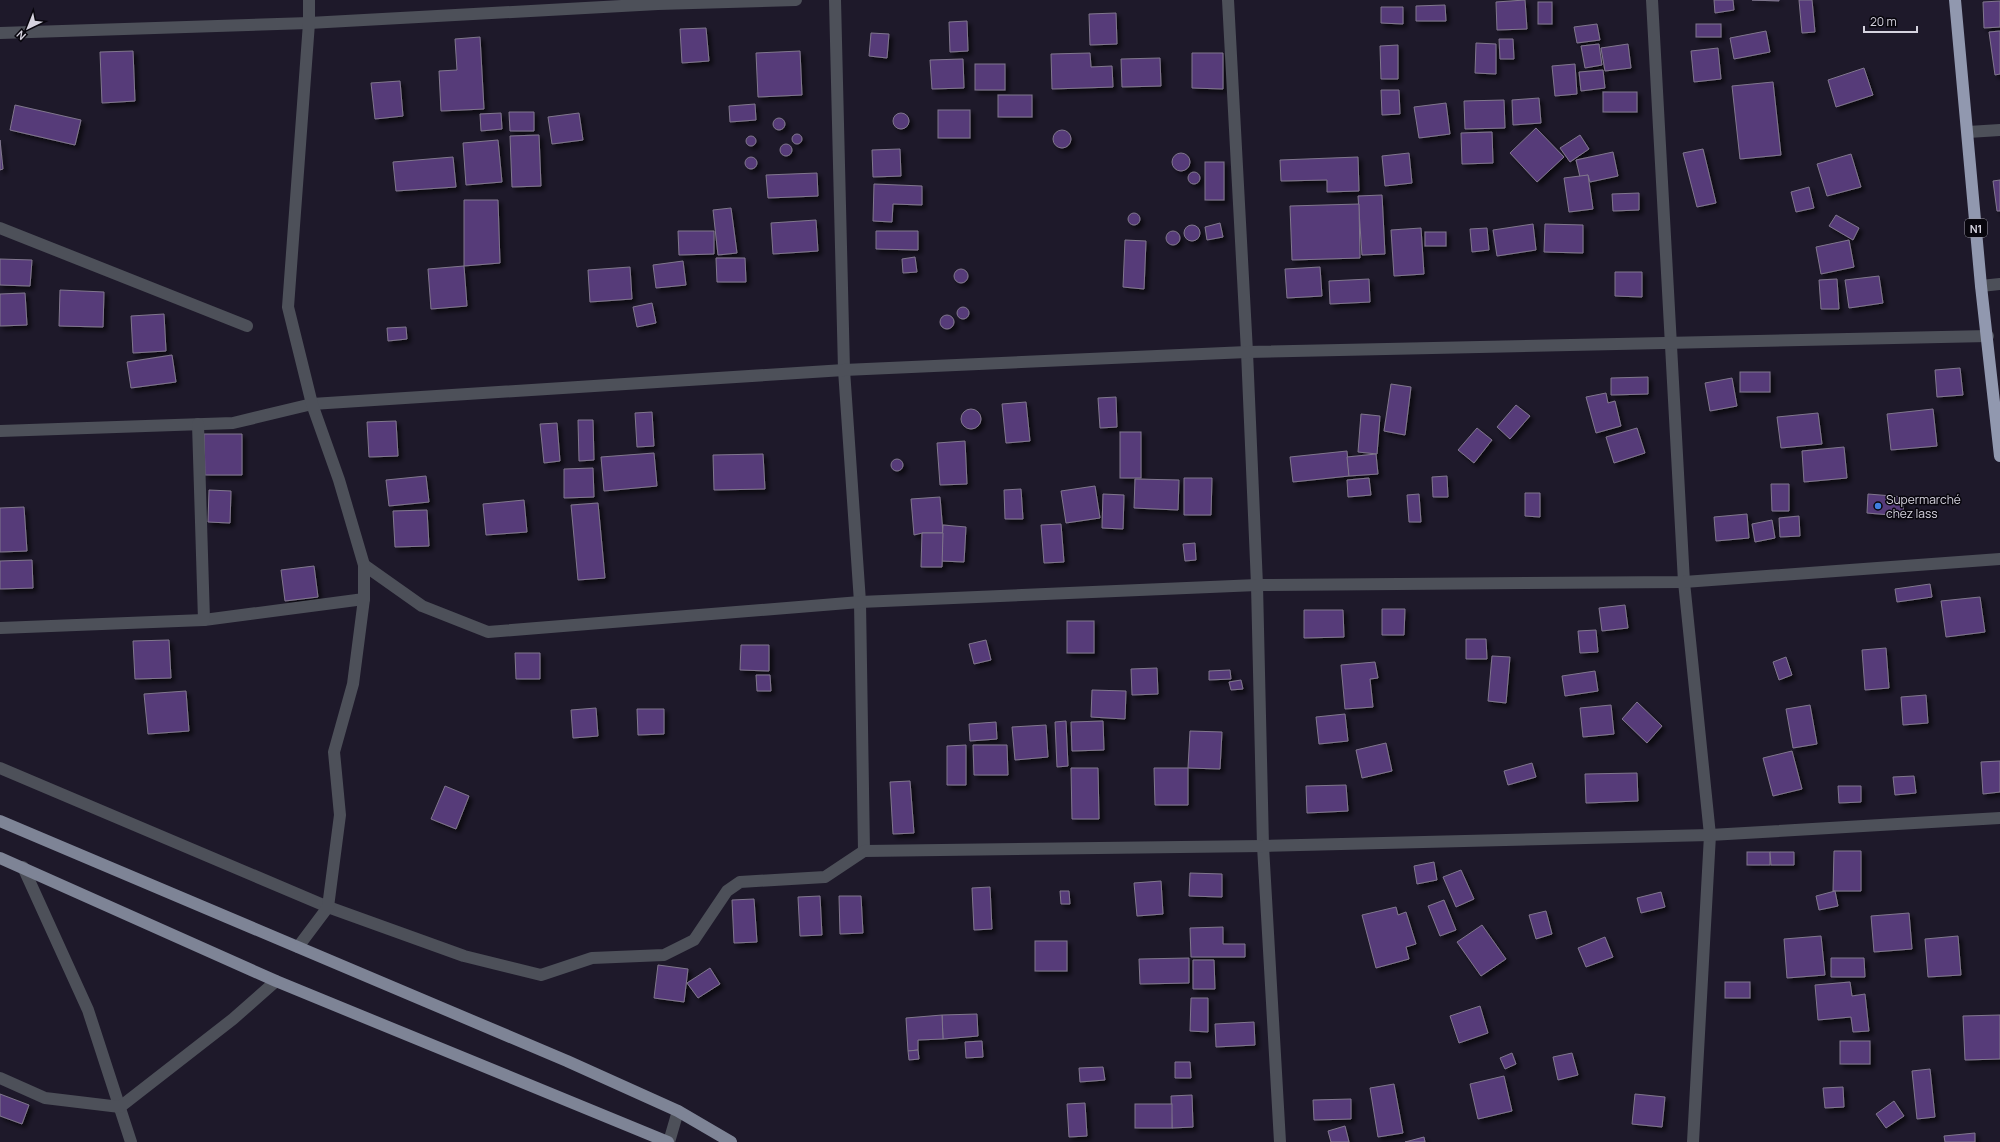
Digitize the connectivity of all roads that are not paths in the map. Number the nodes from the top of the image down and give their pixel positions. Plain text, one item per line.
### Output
1 (309, 0) edge
2 (796, 0) edge
3 (835, 0) edge
4 (1228, 0) edge
5 (1652, 0) edge
6 (1955, 0) edge
7 (309, 23) junction
8 (0, 33) edge
9 (2000, 130) edge
10 (1968, 132) junction
11 (0, 228) edge
12 (2000, 284) edge
13 (1981, 286) junction
14 (247, 326) dead end
15 (1988, 336) junction
16 (1670, 342) junction
17 (1247, 352) junction
18 (844, 370) junction
19 (312, 404) junction
20 (198, 424) junction
21 (0, 431) edge
22 (2000, 456) edge
23 (2000, 559) edge
24 (364, 565) junction
25 (1684, 582) junction
26 (1257, 585) junction
27 (364, 599) junction
28 (860, 602) junction
29 (204, 620) junction
30 (0, 628) edge
31 (0, 768) edge
32 (2000, 818) edge
33 (0, 821) edge
34 (1710, 835) junction
35 (1263, 846) junction
36 (864, 851) junction
37 (0, 858) edge
38 (22, 867) junction
39 (328, 906) junction
40 (298, 947) junction
41 (276, 981) junction
42 (0, 1078) edge
43 (120, 1107) junction
44 (678, 1111) junction
45 (131, 1142) edge
46 (669, 1142) edge
47 (731, 1142) edge
48 (1280, 1142) edge
49 (1693, 1142) edge

1 - 7 street
2 - 7 street
3 - 18 street
4 - 17 street
5 - 16 street
6 - 10 highway, N1
7 - 8 street
7 - 19 street
9 - 10 street
10 - 13 highway, N1
11 - 14 street
12 - 13 street
13 - 15 highway, N1
15 - 16 street
15 - 22 highway, N1
16 - 17 street
16 - 25 street
17 - 18 street
17 - 26 street
18 - 19 street
18 - 28 street
19 - 20 street
19 - 24 street
20 - 21 street
20 - 29 street
23 - 25 street
24 - 27 street
24 - 28 street
25 - 26 street
25 - 34 street
26 - 28 street
26 - 35 street
27 - 29 street
27 - 39 street
28 - 36 street
29 - 30 street
31 - 39 street
32 - 34 street
33 - 40 main road
34 - 35 street
34 - 49 street
35 - 36 street
35 - 48 street
36 - 39 street
37 - 38 main road
38 - 41 main road
38 - 43 street
39 - 40 street
40 - 44 main road
41 - 43 street
41 - 46 main road
42 - 43 street
43 - 45 street
44 - 46 street
44 - 47 main road

